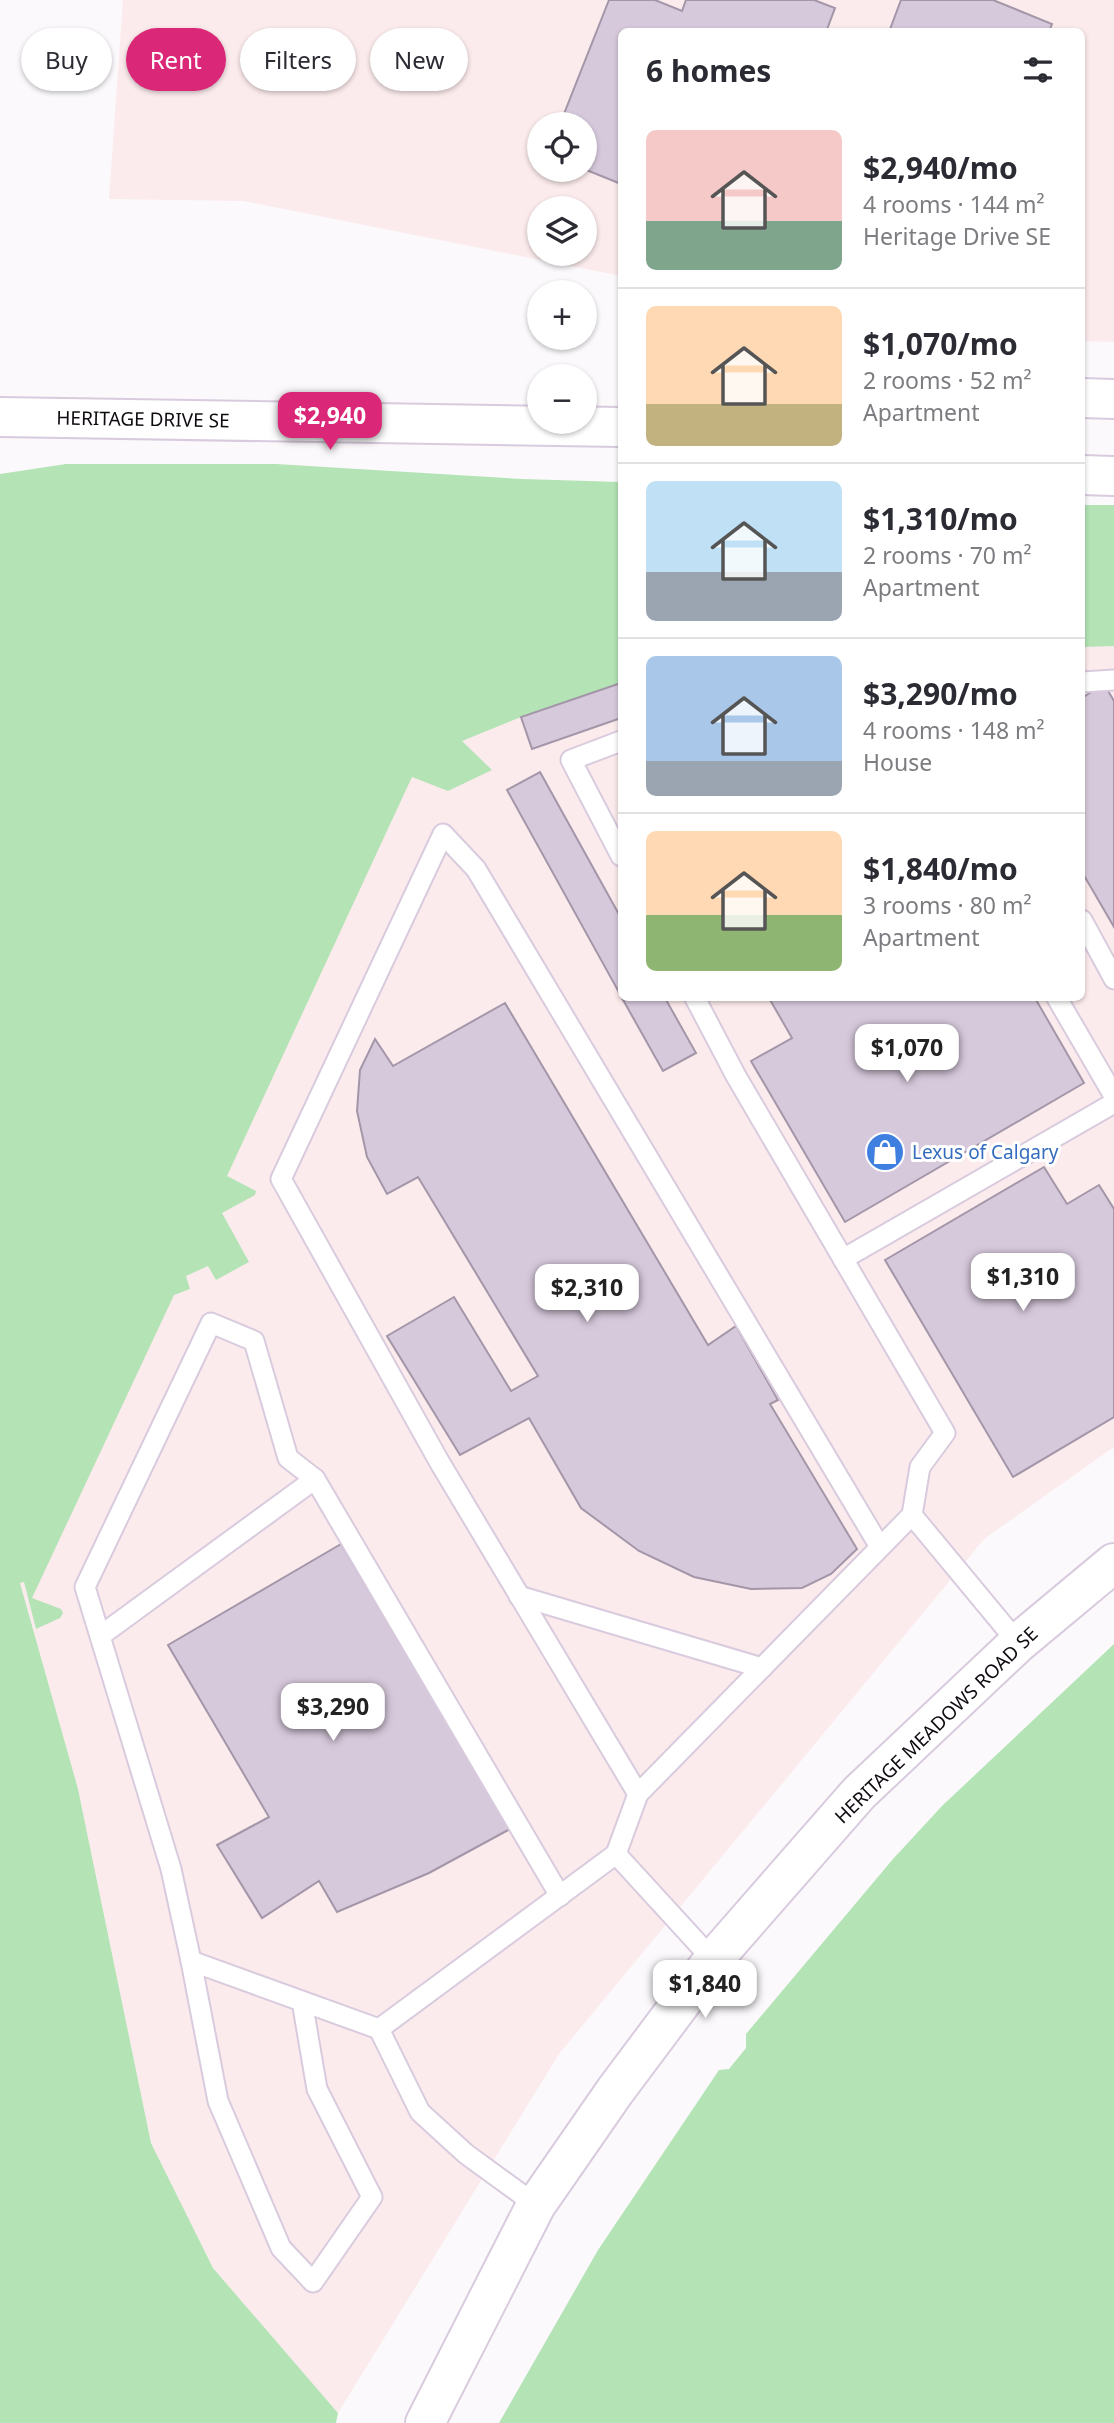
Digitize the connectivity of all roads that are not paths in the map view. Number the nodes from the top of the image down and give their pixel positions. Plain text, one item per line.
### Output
1 (1085, 398) edge
2 (1114, 399) edge
3 (0, 417) edge
4 (618, 426) edge
5 (1085, 475) edge
6 (1114, 476) edge
7 (1114, 680) edge
8 (1085, 682) edge
9 (618, 742) edge
10 (618, 850) edge
11 (1085, 926) edge
12 (1114, 979) edge
13 (697, 1001) edge
14 (1059, 1001) edge
15 (1114, 1096) edge
16 (1114, 1103) edge
17 (843, 1259) junction
18 (315, 1479) junction
19 (912, 1515) junction
20 (880, 1547) junction
21 (1114, 1563) edge
22 (519, 1596) junction
23 (100, 1636) junction
24 (1018, 1643) junction
25 (762, 1668) junction
26 (638, 1794) junction
27 (616, 1854) junction
28 (560, 1896) junction
29 (713, 1960) junction
30 (191, 1961) junction
31 (302, 2001) junction
32 (379, 2029) junction
33 (536, 2204) junction
34 (425, 2423) edge

1 - 2 main road
3 - 4 main road, HERITAGE DRIVE SE
5 - 6 main road
7 - 8 lane
9 - 10 lane
11 - 12 lane
13 - 17 lane
14 - 15 lane
16 - 17 lane
17 - 19 lane
18 - 23 lane
18 - 23 lane
18 - 28 lane
19 - 20 lane
19 - 24 lane
20 - 22 lane
20 - 25 lane
21 - 24 main road, HERITAGE MEADOWS ROAD SE
22 - 25 lane
22 - 26 lane
23 - 30 lane
24 - 29 main road, HERITAGE MEADOWS ROAD SE
25 - 26 lane
26 - 27 lane
27 - 28 lane
27 - 29 lane
28 - 32 lane
29 - 33 main road, HERITAGE MEADOWS ROAD SE
30 - 31 lane
30 - 31 lane
31 - 32 lane
32 - 33 lane
33 - 34 main road, HERITAGE MEADOWS ROAD SE

